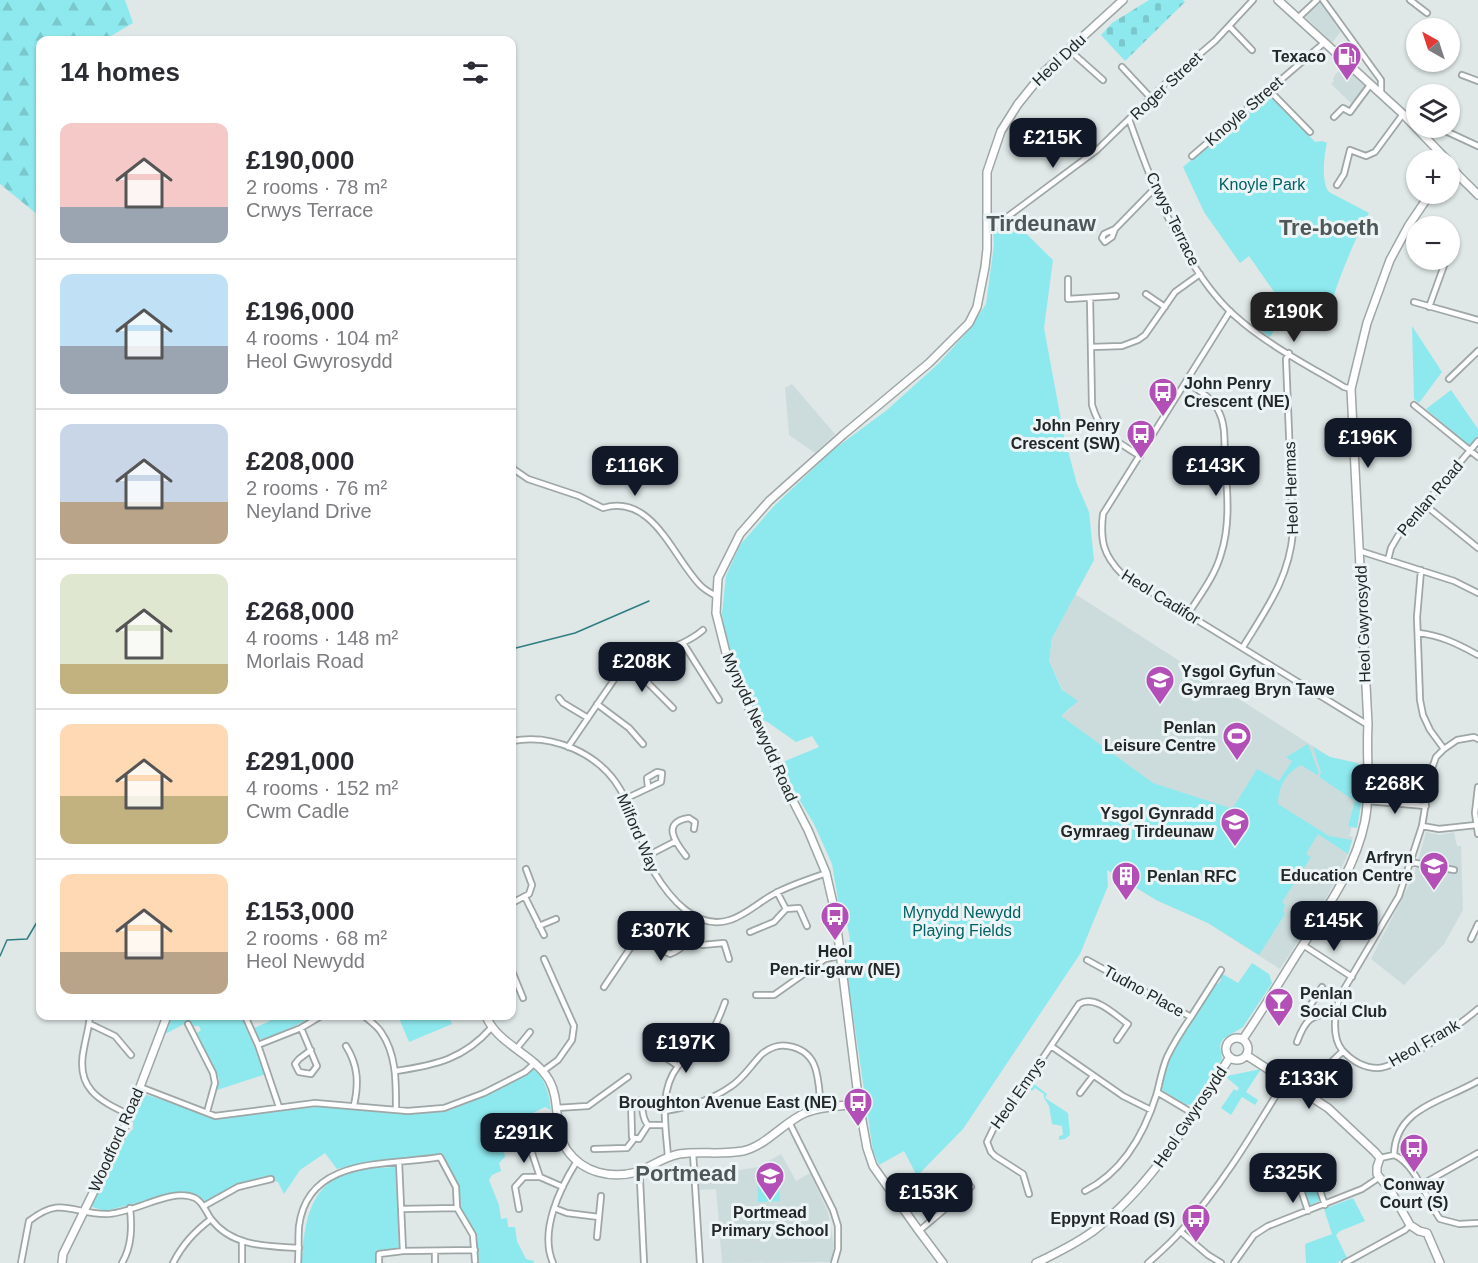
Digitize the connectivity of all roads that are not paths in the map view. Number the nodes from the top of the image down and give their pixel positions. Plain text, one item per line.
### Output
1 (1123, 0) edge
2 (1253, 0) edge
3 (1278, 0) edge
4 (1317, 0) edge
5 (1323, 0) edge
6 (1410, 0) edge
7 (1427, 13) dead end
8 (1298, 18) junction
9 (1229, 26) junction
10 (1325, 42) junction
11 (1252, 50) dead end
12 (1076, 56) dead end
13 (1122, 67) dead end
14 (1134, 69) dead end
15 (1128, 75) junction
16 (1462, 75) dead end
17 (1103, 80) dead end
18 (1478, 81) edge
19 (1370, 85) junction
20 (1269, 90) junction
21 (1381, 94) junction
22 (1150, 97) junction
23 (1403, 114) junction
24 (1406, 116) edge
25 (1334, 117) dead end
26 (1129, 119) junction
27 (1310, 132) dead end
28 (1460, 138) edge
29 (1478, 146) edge
30 (1192, 156) dead end
31 (1460, 175) edge
32 (1338, 185) dead end
33 (1156, 187) junction
34 (1478, 195) edge
35 (1115, 229) dead end
36 (987, 232) junction
37 (1406, 237) edge
38 (1442, 270) edge
39 (1200, 274) junction
40 (1068, 279) dead end
41 (1146, 294) dead end
42 (1116, 296) dead end
43 (1090, 298) junction
44 (1414, 302) dead end
45 (1165, 307) junction
46 (1429, 307) junction
47 (1230, 311) junction
48 (1478, 320) edge
49 (1091, 348) junction
50 (1478, 351) edge
51 (1289, 353) junction
52 (1449, 379) dead end
53 (1185, 382) junction
54 (1351, 389) junction
55 (1414, 405) dead end
56 (1478, 441) edge
57 (1470, 450) junction
58 (1140, 456) junction
59 (1478, 456) edge
60 (516, 471) edge
61 (1425, 505) junction
62 (1478, 548) edge
63 (1360, 551) junction
64 (1388, 560) junction
65 (1421, 570) junction
66 (1478, 593) edge
67 (716, 596) junction
68 (1188, 614) junction
69 (703, 630) dead end
70 (1418, 633) junction
71 (683, 643) junction
72 (1243, 647) junction
73 (1478, 655) edge
74 (632, 662) junction
75 (559, 698) dead end
76 (719, 700) dead end
77 (597, 704) junction
78 (673, 708) dead end
79 (588, 718) junction
80 (1368, 725) junction
81 (1478, 739) edge
82 (516, 740) edge
83 (643, 744) dead end
84 (568, 747) junction
85 (1444, 749) junction
86 (648, 787) dead end
87 (1478, 787) edge
88 (625, 799) junction
89 (1367, 801) junction
90 (1426, 806) junction
91 (1476, 825) junction
92 (1422, 826) junction
93 (694, 829) dead end
94 (1478, 834) edge
95 (676, 841) junction
96 (647, 855) junction
97 (686, 856) dead end
98 (1410, 862) junction
99 (526, 868) dead end
100 (1454, 870) dead end
101 (826, 873) junction
102 (777, 892) junction
103 (525, 897) junction
104 (516, 901) edge
105 (786, 909) junction
106 (699, 918) junction
107 (556, 919) dead end
108 (1478, 924) edge
109 (539, 926) junction
110 (807, 926) dead end
111 (750, 932) dead end
112 (544, 934) dead end
113 (691, 939) junction
114 (1471, 939) dead end
115 (1303, 945) junction
116 (839, 956) junction
117 (544, 959) dead end
118 (729, 959) dead end
119 (1087, 960) dead end
120 (1221, 970) dead end
121 (1352, 977) junction
122 (516, 986) edge
123 (604, 987) dead end
124 (1322, 987) dead end
125 (1312, 990) dead end
126 (1317, 994) junction
127 (756, 995) dead end
128 (523, 998) dead end
129 (724, 1002) dead end
130 (1478, 1009) edge
131 (1336, 1012) junction
132 (1191, 1017) junction
133 (1312, 1017) junction
134 (90, 1020) edge
135 (165, 1020) edge
136 (247, 1020) edge
137 (315, 1020) edge
138 (369, 1020) edge
139 (488, 1020) edge
140 (90, 1024) junction
141 (188, 1024) dead end
142 (302, 1028) junction
143 (492, 1028) junction
144 (199, 1029) dead end
145 (192, 1032) junction
146 (530, 1032) dead end
147 (1243, 1039) junction
148 (1118, 1040) dead end
149 (1297, 1042) dead end
150 (258, 1045) junction
151 (346, 1046) dead end
152 (1051, 1046) junction
153 (517, 1048) junction
154 (311, 1050) junction
155 (661, 1051) dead end
156 (1343, 1051) junction
157 (131, 1055) dead end
158 (1246, 1055) junction
159 (1230, 1057) junction
160 (666, 1058) junction
161 (535, 1063) junction
162 (662, 1063) dead end
163 (678, 1066) junction
164 (396, 1071) junction
165 (543, 1071) junction
166 (1093, 1076) junction
167 (628, 1077) dead end
168 (1286, 1079) junction
169 (1478, 1081) edge
170 (140, 1087) junction
171 (1157, 1092) junction
172 (1080, 1094) dead end
173 (1306, 1094) junction
174 (859, 1104) junction
175 (354, 1105) junction
176 (279, 1107) junction
177 (556, 1108) junction
178 (821, 1109) junction
179 (396, 1110) junction
180 (1151, 1110) junction
181 (207, 1112) junction
182 (665, 1112) junction
183 (1194, 1114) junction
184 (130, 1115) junction
185 (789, 1122) junction
186 (648, 1125) junction
187 (666, 1125) junction
188 (634, 1139) junction
189 (529, 1144) dead end
190 (594, 1149) dead end
191 (603, 1149) junction
192 (693, 1153) junction
193 (1478, 1153) edge
194 (1394, 1155) junction
195 (604, 1156) dead end
196 (668, 1157) junction
197 (1380, 1158) junction
198 (577, 1161) junction
199 (399, 1162) junction
200 (637, 1172) junction
201 (540, 1177) junction
202 (1380, 1177) junction
203 (271, 1179) dead end
204 (1421, 1185) junction
205 (563, 1187) junction
206 (971, 1187) dead end
207 (1085, 1191) dead end
208 (1029, 1194) dead end
209 (601, 1196) dead end
210 (1325, 1205) junction
211 (204, 1206) junction
212 (130, 1208) junction
213 (456, 1208) junction
214 (554, 1208) junction
215 (401, 1209) junction
216 (519, 1209) dead end
217 (83, 1211) junction
218 (1308, 1211) junction
219 (599, 1217) junction
220 (211, 1219) junction
221 (1478, 1223) edge
222 (1410, 1225) junction
223 (918, 1231) junction
224 (1181, 1232) junction
225 (597, 1237) dead end
226 (242, 1242) junction
227 (299, 1248) junction
228 (475, 1250) junction
229 (403, 1251) junction
230 (435, 1251) junction
231 (475, 1261) dead end
232 (21, 1263) edge
233 (62, 1263) edge
234 (122, 1263) edge
235 (173, 1263) edge
236 (242, 1263) edge
237 (298, 1263) edge
238 (379, 1263) edge
239 (435, 1263) edge
240 (553, 1263) edge
241 (645, 1263) edge
242 (700, 1263) edge
243 (834, 1263) edge
244 (943, 1263) edge
245 (1036, 1263) edge
246 (1148, 1263) edge
247 (1221, 1263) edge
248 (1234, 1263) edge
249 (1345, 1263) edge
250 (1440, 1263) edge

1 - 36 street, Heol Ddu
2 - 9 street, Roger Street
3 - 8 street
4 - 8 street
5 - 21 street
6 - 7 street
8 - 10 street
9 - 11 street
9 - 22 street, Roger Street
10 - 19 street
10 - 20 street, Knoyle Street
12 - 17 street
13 - 15 street
14 - 15 street
15 - 22 street
16 - 18 street
19 - 21 street
19 - 25 street
20 - 27 street
20 - 30 street, Knoyle Street
21 - 23 street
22 - 26 street, Roger Street
23 - 24 street
23 - 32 street
26 - 33 street, Crwys Terrace
26 - 36 street, Roger Street
28 - 29 street
31 - 34 street
33 - 35 street
33 - 39 street, Crwys Terrace
36 - 67 street, Mynydd Newydd Road
37 - 54 street, Heol Gwyrosydd
38 - 46 street
39 - 45 street
39 - 47 street, Crwys Terrace
40 - 43 street
41 - 45 street
42 - 43 street
43 - 49 street
44 - 46 street
45 - 49 street
46 - 48 street
47 - 51 street, Crwys Terrace
47 - 53 street, Heol Cadifor
49 - 58 street
50 - 52 street
51 - 54 street, Crwys Terrace
51 - 72 street, Heol Hermas
53 - 58 street, Heol Cadifor
53 - 68 street
54 - 63 street, Heol Gwyrosydd
55 - 57 street
56 - 57 street, Penlan Road
57 - 59 street
57 - 61 street, Penlan Road
58 - 68 street, Heol Cadifor
60 - 67 street
61 - 62 street
61 - 64 street, Penlan Road
63 - 64 street
63 - 80 street, Heol Gwyrosydd
64 - 65 street
65 - 66 street
65 - 70 street
67 - 101 street, Mynydd Newydd Road
68 - 72 street, Heol Cadifor
69 - 71 street
70 - 73 street
70 - 85 street
71 - 74 street
71 - 76 street
72 - 80 street, Heol Cadifor
74 - 77 street
74 - 78 street
75 - 79 street
77 - 79 street
77 - 83 street
79 - 84 street
80 - 89 street, Heol Gwyrosydd
81 - 85 street
82 - 84 street, Milford Way
84 - 88 street, Milford Way
85 - 90 street
86 - 88 street
87 - 91 street
88 - 96 street, Milford Way
89 - 90 street
89 - 115 street, Heol Gwyrosydd
90 - 92 street
91 - 92 street
91 - 94 street
92 - 98 street
93 - 95 street
95 - 96 street
95 - 97 street
96 - 106 street, Milford Way
98 - 100 street
98 - 121 street
99 - 103 street
101 - 102 street
101 - 116 street, Mynydd Newydd Road
102 - 105 street
102 - 106 street
103 - 104 street
103 - 109 street
105 - 110 street
105 - 111 street
106 - 113 street
107 - 109 street
108 - 114 street
109 - 112 street
113 - 118 street
113 - 123 street
115 - 121 street
115 - 147 street, Heol Gwyrosydd
116 - 127 street
116 - 174 street, Mynydd Newydd Road
117 - 165 street
119 - 132 street, Tudno Place
120 - 132 street
121 - 131 street
122 - 128 street
124 - 126 street
125 - 126 street
126 - 133 street
129 - 163 street
130 - 156 street, Heol Frank
131 - 133 street
131 - 156 street
132 - 171 street, Tudno Place
133 - 149 street
134 - 140 street
135 - 170 street, Woodford Road
136 - 150 street
137 - 142 street
138 - 164 street
139 - 143 street
140 - 157 street
140 - 184 street
141 - 145 street
142 - 150 street
142 - 154 street
143 - 153 street
143 - 164 street
144 - 145 street
145 - 181 street
146 - 153 street
147 - 158 street
147 - 159 street
148 - 152 street, Heol Emrys
150 - 176 street
151 - 175 street
152 - 166 street, Heol Emrys
152 - 208 street, Heol Emrys
153 - 161 street
154 - 154 street
155 - 160 street
156 - 173 street
158 - 159 street
158 - 168 street
159 - 183 street, Heol Gwyrosydd
160 - 162 street
160 - 163 street
161 - 165 street
161 - 179 street
163 - 182 street
164 - 179 street
165 - 177 street
166 - 172 street
166 - 180 street, Heol Emrys
167 - 177 street
168 - 173 street
168 - 224 street
169 - 194 street
170 - 181 street
170 - 184 street, Woodford Road
171 - 180 street, Tudno Place
171 - 183 street
173 - 197 street
174 - 178 street
174 - 223 street, Mynydd Newydd Road
175 - 176 street
175 - 179 street
176 - 181 street
177 - 198 street
178 - 182 street
178 - 185 street
180 - 207 street, Tudno Place
182 - 187 street
183 - 245 street, Heol Gwyrosydd
184 - 217 street, Woodford Road
185 - 192 street
185 - 243 street
186 - 187 street
186 - 188 street
186 - 188 street
187 - 196 street
188 - 191 street
189 - 201 street
190 - 191 street
191 - 195 street
192 - 196 street
192 - 242 street
193 - 204 street
194 - 197 street
194 - 204 street
196 - 200 street
197 - 202 street
198 - 200 street
198 - 205 street
199 - 213 street
199 - 215 street
199 - 227 street
200 - 241 street
201 - 205 street
201 - 216 street
202 - 210 street
202 - 222 street
203 - 211 street
204 - 221 street
205 - 214 street
206 - 223 street
209 - 219 street
210 - 218 street
210 - 218 street
211 - 212 street
211 - 220 street
212 - 217 street
212 - 234 street
213 - 215 street
213 - 228 street
214 - 219 street
214 - 240 street
215 - 229 street
217 - 232 street
217 - 233 street, Woodford Road
218 - 248 street
219 - 225 street
220 - 226 street
220 - 235 street
222 - 249 street
222 - 250 street
223 - 244 street, Mynydd Newydd Road
224 - 246 street
224 - 247 street
226 - 227 street
226 - 236 street
227 - 237 street
228 - 230 street
228 - 231 street
229 - 230 street
229 - 238 street
230 - 239 street

